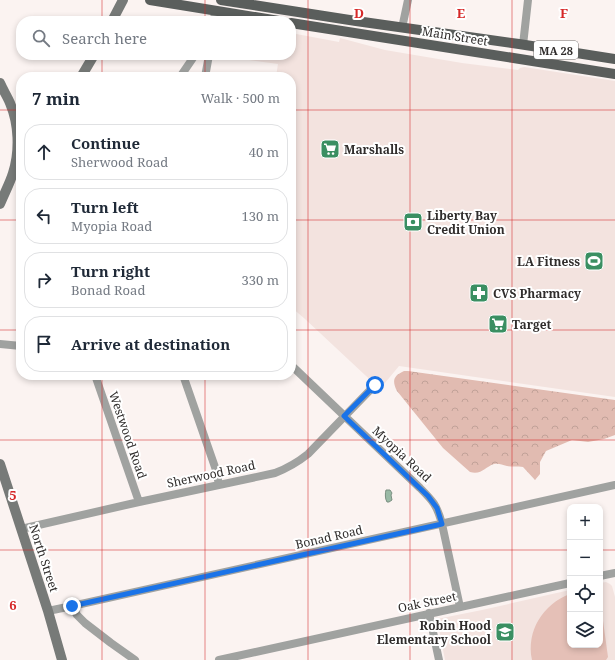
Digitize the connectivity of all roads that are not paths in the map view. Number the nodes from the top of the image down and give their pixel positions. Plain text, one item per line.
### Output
1 (122, 0) edge
2 (150, 0) edge
3 (221, 0) edge
4 (408, 0) edge
5 (528, 0) edge
6 (255, 2) edge
7 (216, 10) junction
8 (115, 16) edge
9 (215, 16) edge
10 (250, 16) edge
11 (296, 24) edge
12 (402, 28) junction
13 (523, 45) junction
14 (615, 59) edge
15 (91, 60) edge
16 (192, 60) edge
17 (208, 60) edge
18 (84, 72) edge
19 (183, 72) edge
20 (206, 72) edge
21 (615, 74) edge
22 (0, 84) edge
23 (16, 128) edge
24 (16, 160) edge
25 (0, 204) edge
26 (0, 344) edge
27 (16, 346) edge
28 (296, 370) edge
29 (97, 380) edge
30 (185, 380) edge
31 (375, 385) dead end
32 (344, 416) junction
33 (0, 464) edge
34 (219, 484) junction
35 (615, 485) edge
36 (139, 502) junction
37 (442, 524) junction
38 (21, 529) junction
39 (615, 573) edge
40 (603, 575) edge
41 (567, 584) edge
42 (72, 606) junction
43 (460, 607) junction
44 (48, 610) junction
45 (429, 613) junction
46 (62, 660) edge
47 (135, 660) edge
48 (219, 660) edge
49 (439, 660) edge

1 - 8 street
2 - 7 main road
3 - 6 main road, Main Street / MA 28
4 - 12 street
5 - 13 street
6 - 12 main road, Main Street / MA 28
7 - 9 street
7 - 10 main road
11 - 21 main road, Main Street / MA 28
12 - 13 main road, Main Street / MA 28
13 - 14 main road, Main Street / MA 28
15 - 18 street
16 - 19 street
17 - 20 street
22 - 23 street
24 - 25 street
26 - 27 street
28 - 32 street, Myopia Road
29 - 36 street, Westwood Road
30 - 34 street
31 - 32 street, Sherwood Road
32 - 34 street, Sherwood Road
32 - 37 street, Myopia Road
33 - 38 street, North Street
34 - 36 street, Sherwood Road
35 - 37 street, Bonad Road
36 - 38 street, Sherwood Road
37 - 42 street, Bonad Road
37 - 43 street, Myopia Road
38 - 44 street, North Street
39 - 40 street
41 - 43 street, Oak Street
42 - 44 street, Bonad Road
42 - 47 street
43 - 45 street, Oak Street
44 - 46 street, North Street
45 - 48 street, Oak Street
45 - 49 street

